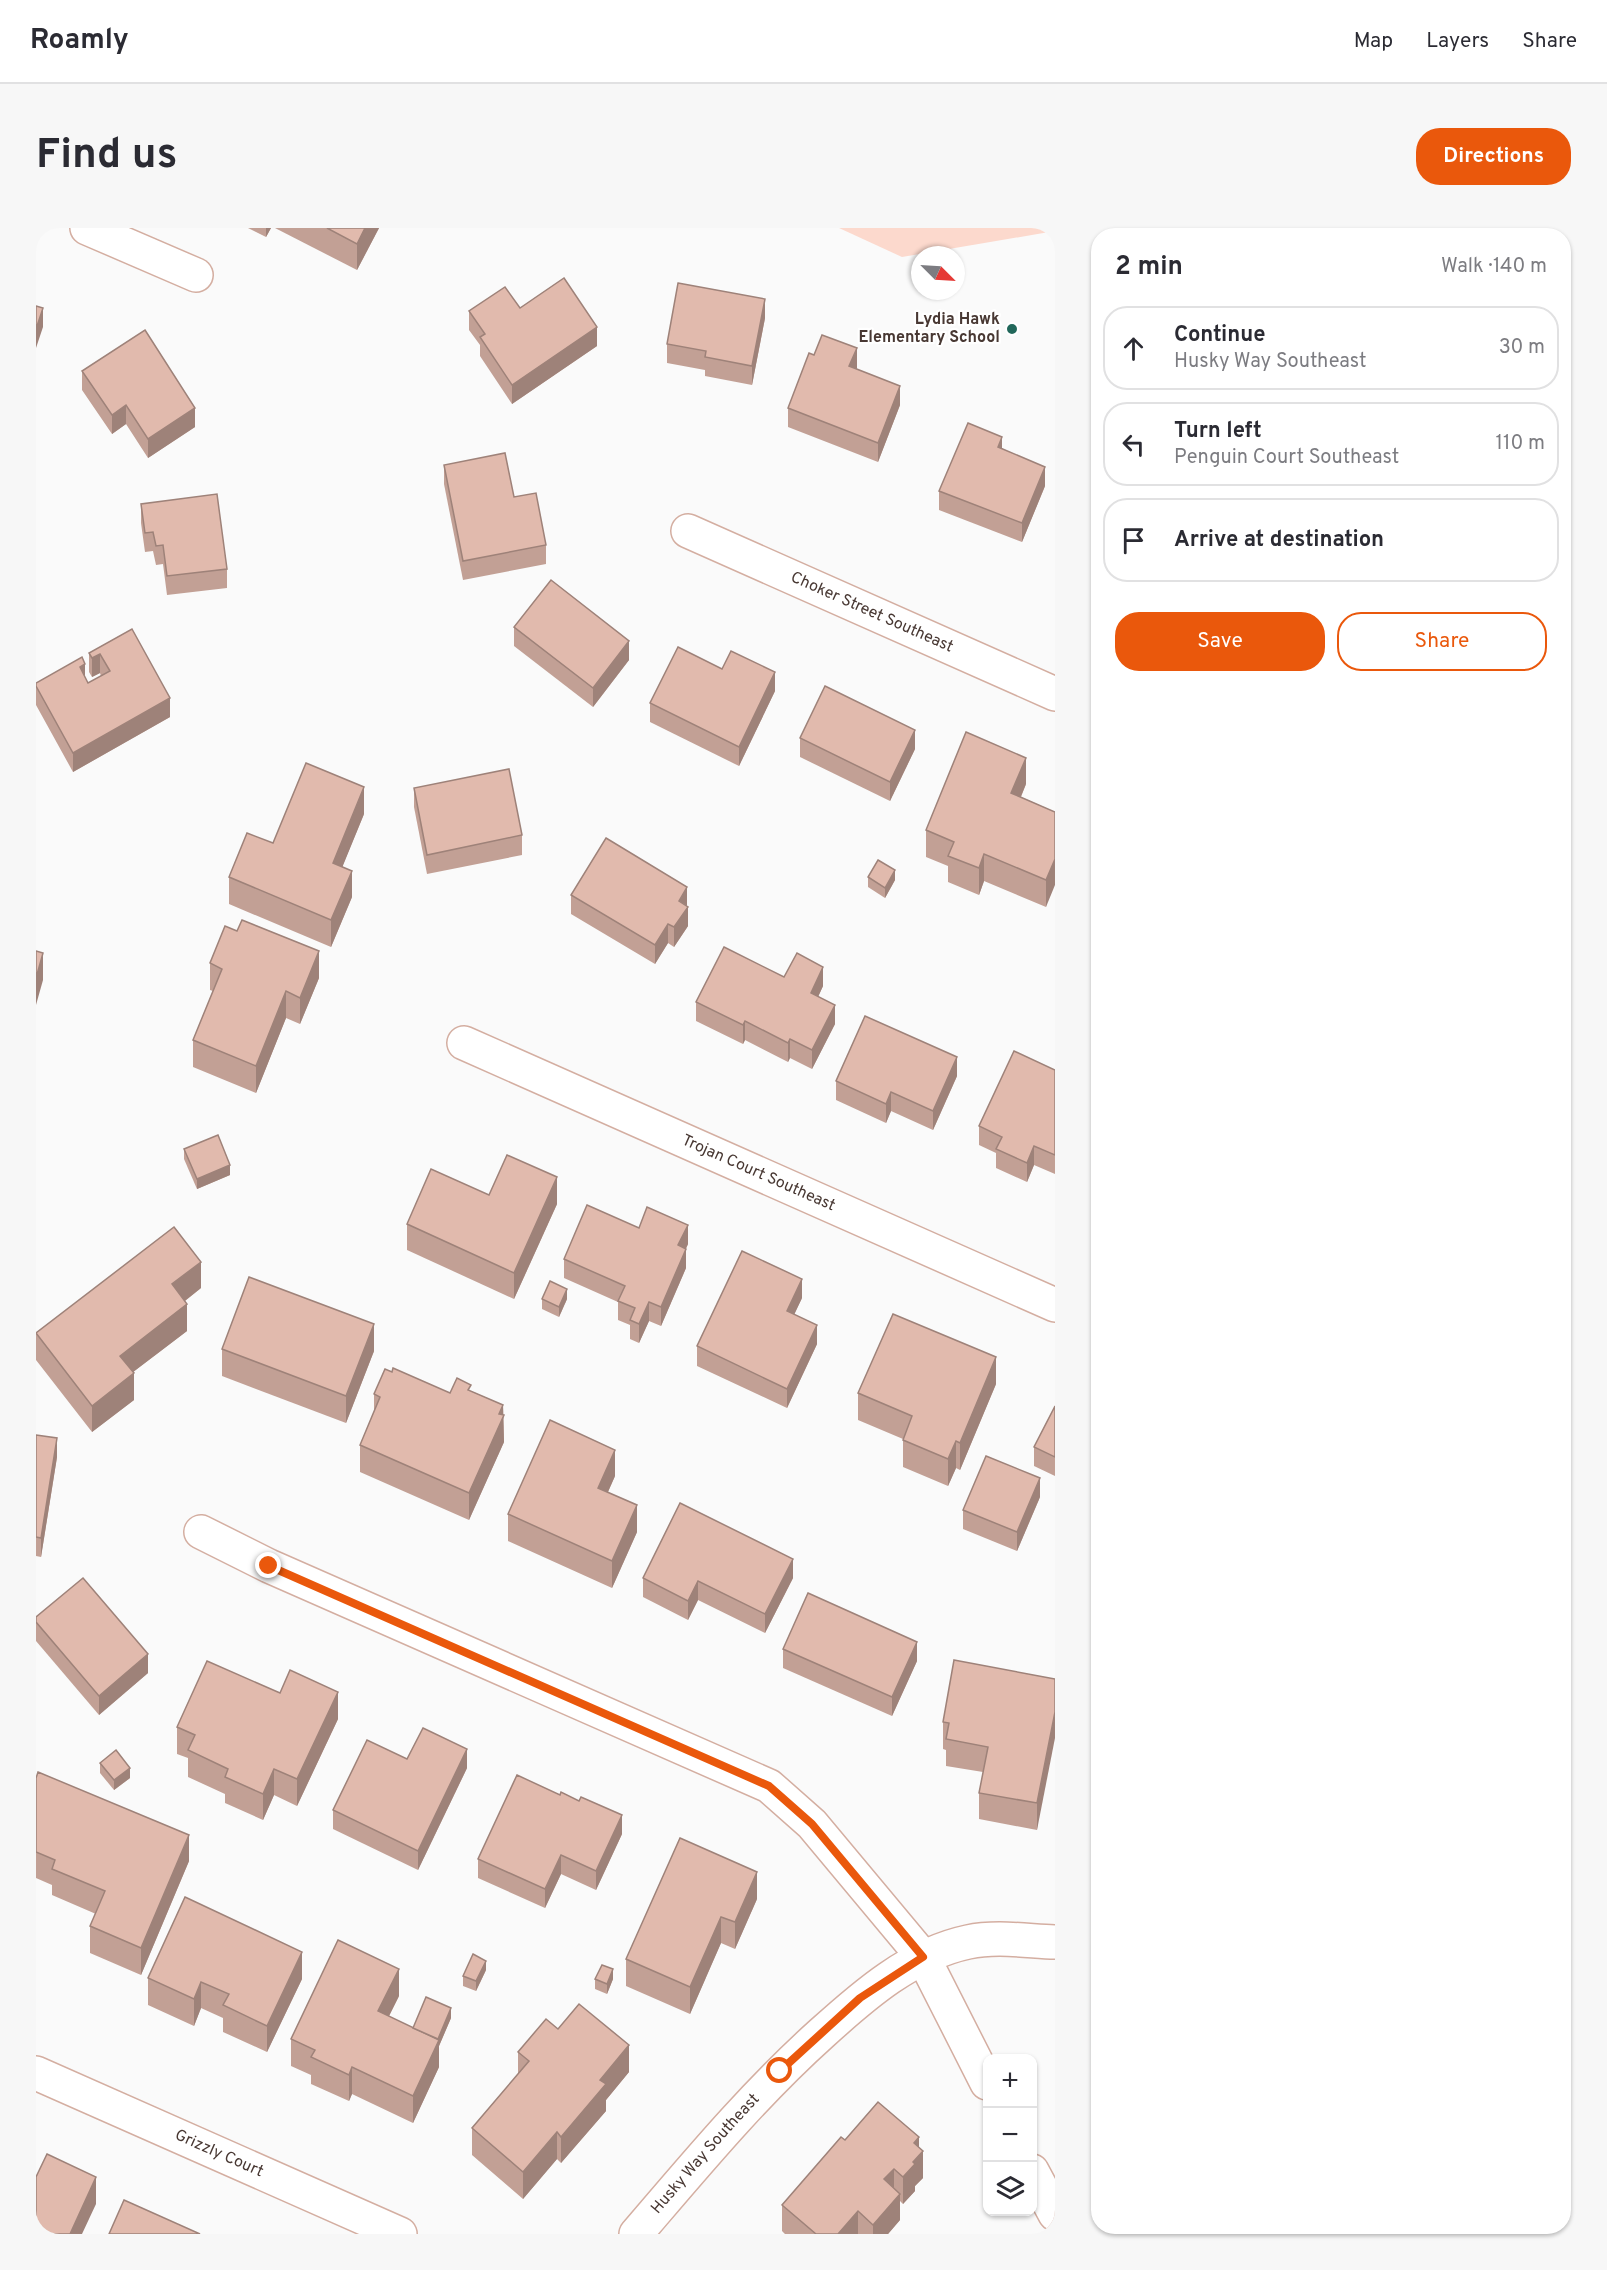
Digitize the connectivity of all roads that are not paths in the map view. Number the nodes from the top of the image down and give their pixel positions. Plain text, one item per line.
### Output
1 (87, 228) edge
2 (196, 275) dead end
3 (688, 531) dead end
4 (1055, 694) edge
5 (464, 1043) dead end
6 (1055, 1305) edge
7 (201, 1532) dead end
8 (1055, 1942) edge
9 (923, 1957) junction
10 (36, 2073) edge
11 (983, 2075) edge
12 (1037, 2180) edge
13 (1055, 2214) edge
14 (400, 2234) edge
15 (636, 2234) edge

1 - 2 street
3 - 4 street, Choker Street Southeast
5 - 6 street, Trojan Court Southeast
7 - 9 street
8 - 9 street, Husky Way Southeast
9 - 11 street
9 - 15 street, Husky Way Southeast
10 - 14 street, Grizzly Court
12 - 13 street

